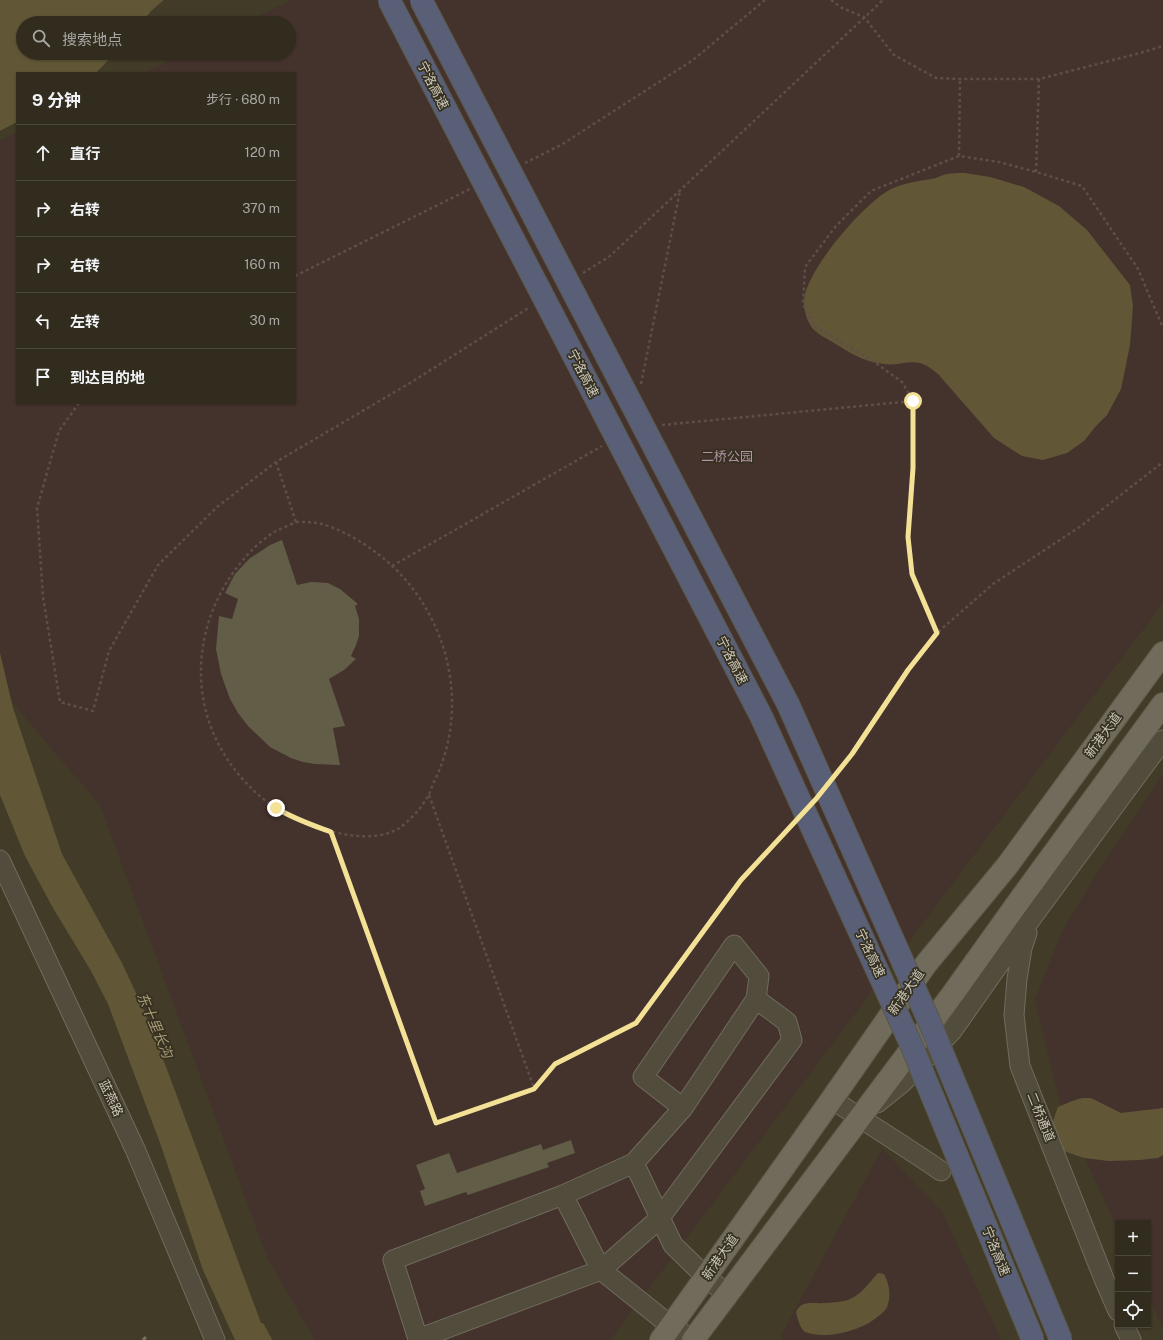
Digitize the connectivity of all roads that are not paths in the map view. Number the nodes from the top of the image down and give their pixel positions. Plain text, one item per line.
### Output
1 (389, 0) edge
2 (421, 0) edge
3 (1163, 653) edge
4 (1163, 704) edge
5 (1163, 740) edge
6 (0, 860) edge
7 (1033, 916) junction
8 (756, 999) junction
9 (832, 1099) junction
10 (683, 1108) junction
11 (859, 1118) junction
12 (634, 1164) junction
13 (941, 1171) dead end
14 (563, 1195) junction
15 (659, 1219) junction
16 (601, 1270) junction
17 (706, 1277) junction
18 (727, 1294) junction
19 (1115, 1304) edge
20 (1125, 1328) edge
21 (666, 1333) edge
22 (215, 1340) edge
23 (693, 1340) edge
24 (1033, 1340) edge
25 (1061, 1340) edge
26 (1131, 1340) edge

1 - 24 highway, 宁洛高速, bridge
2 - 25 highway, 宁洛高速, bridge
3 - 9 main road, 新港大道
4 - 11 main road, 新港大道
5 - 7 street
6 - 22 street, 蓝燕路
7 - 11 street
7 - 19 street, 二桥通道
8 - 10 street
8 - 10 street
8 - 15 street
9 - 11 street
9 - 17 main road, 新港大道
10 - 12 street
11 - 13 street
11 - 18 main road, 新港大道
12 - 14 street
12 - 15 street
14 - 16 street
14 - 16 street
15 - 16 street
15 - 17 street
16 - 21 street
17 - 18 street
17 - 21 main road, 新港大道
18 - 23 main road, 新港大道
20 - 26 street
21 - 23 street

